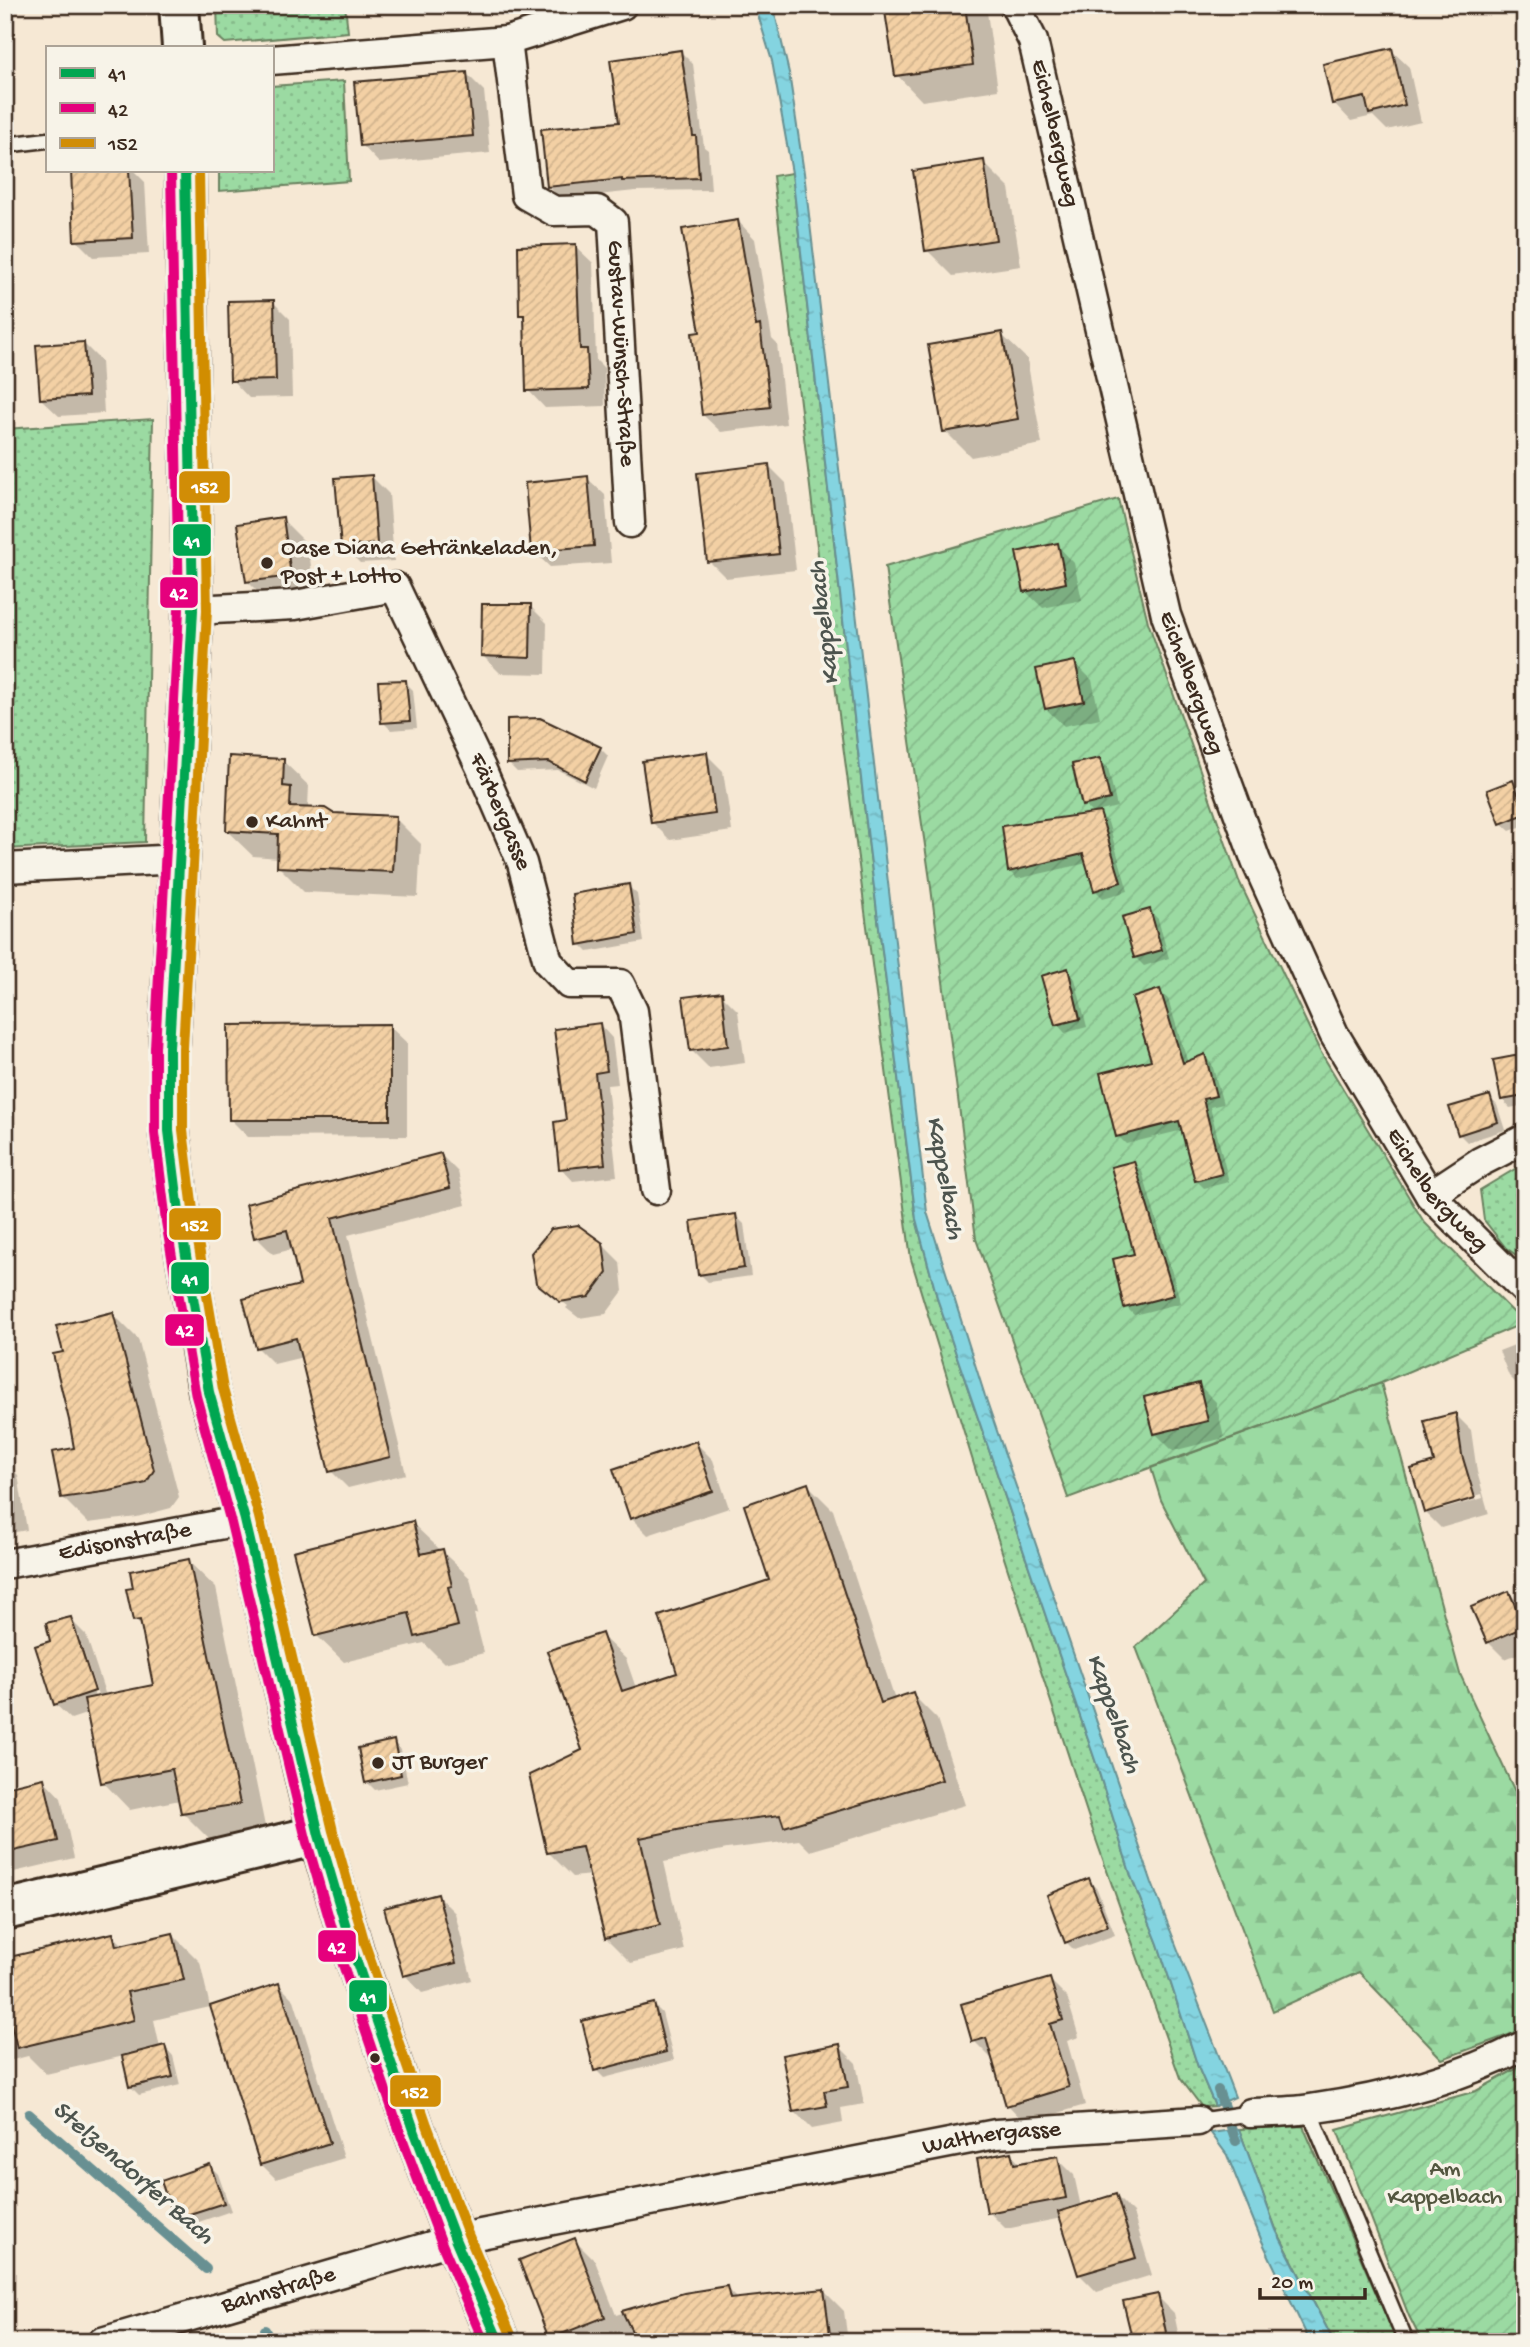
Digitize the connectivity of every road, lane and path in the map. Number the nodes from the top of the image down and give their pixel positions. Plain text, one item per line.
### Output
1 (179, 5) edge
2 (622, 5) edge
3 (1015, 5) edge
4 (507, 41) junction
5 (182, 46) edge
6 (273, 61) edge
7 (46, 140) edge
8 (5, 145) edge
9 (185, 172) edge
10 (630, 523) dead end
11 (194, 610) junction
12 (180, 859) junction
13 (5, 868) edge
14 (1525, 1139) edge
15 (656, 1190) dead end
16 (1430, 1195) junction
17 (1525, 1290) edge
18 (245, 1520) junction
19 (5, 1564) edge
20 (320, 1835) junction
21 (5, 1910) edge
22 (1525, 2045) edge
23 (1309, 2110) junction
24 (1251, 2113) joint
25 (1198, 2121) joint
26 (456, 2239) junction
27 (102, 2342) edge
28 (499, 2342) edge
29 (1406, 2342) edge

1 - 5 main road
2 - 4 street
3 - 16 street, Eichelbergweg
4 - 6 street
4 - 10 street, Gustav-Wünsch-Straße
7 - 8 lane
9 - 11 main road
11 - 12 main road
11 - 15 street, Färbergasse
12 - 13 street
12 - 18 main road
14 - 16 street
16 - 17 street, Eichelbergweg
18 - 19 street, Edisonstraße
18 - 20 main road
20 - 21 main road
20 - 26 main road
22 - 23 street, Walthergasse
23 - 24 street, Walthergasse
23 - 29 lane
24 - 25 lane, Walthergasse
25 - 26 street, Walthergasse
26 - 27 street, Bahnstraße
26 - 28 main road

